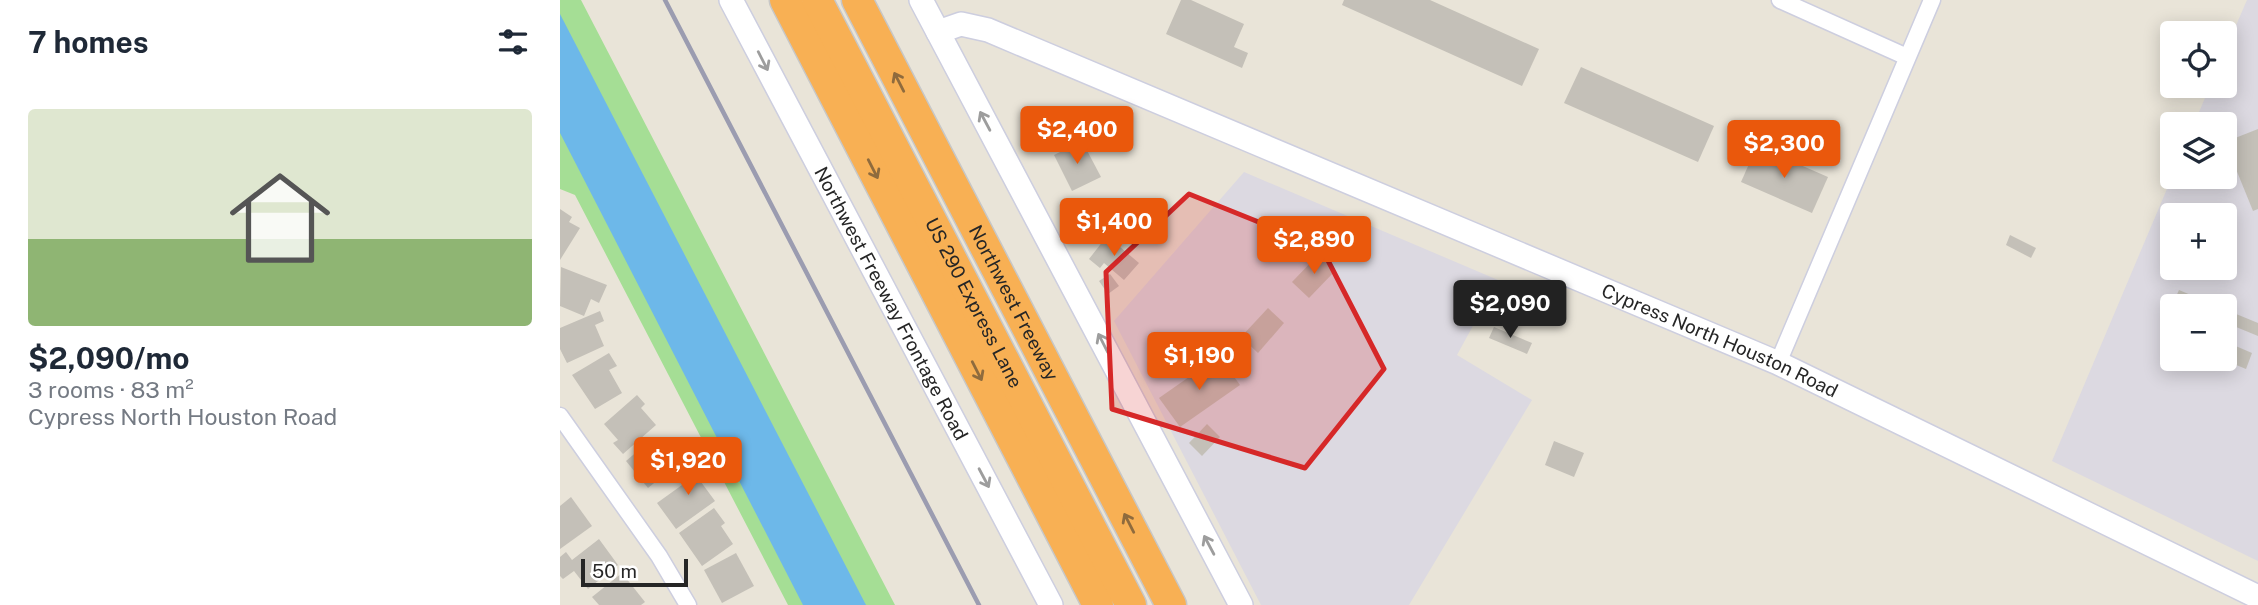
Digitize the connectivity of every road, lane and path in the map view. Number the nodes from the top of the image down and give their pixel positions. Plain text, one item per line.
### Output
1 (731, 0) edge
2 (785, 0) edge
3 (817, 0) edge
4 (857, 0) edge
5 (920, 0) edge
6 (1780, 0) edge
7 (1931, 0) edge
8 (937, 32) junction
9 (1907, 57) junction
10 (1778, 363) junction
11 (560, 416) edge
12 (2258, 597) edge
13 (688, 605) edge
14 (1051, 605) edge
15 (1098, 605) edge
16 (1131, 605) edge
17 (1171, 605) edge
18 (1241, 605) edge

1 -> 14 main road, Northwest Freeway Frontage Road
2 -> 15 highway
3 - 16 highway, US 290 Express Lane
17 -> 4 highway, Northwest Freeway
5 - 8 main road
6 - 9 street
7 - 9 street
8 - 10 main road, Cypress North Houston Road
18 -> 8 main road
9 - 10 street
10 - 12 main road, Cypress North Houston Road
11 - 13 street

